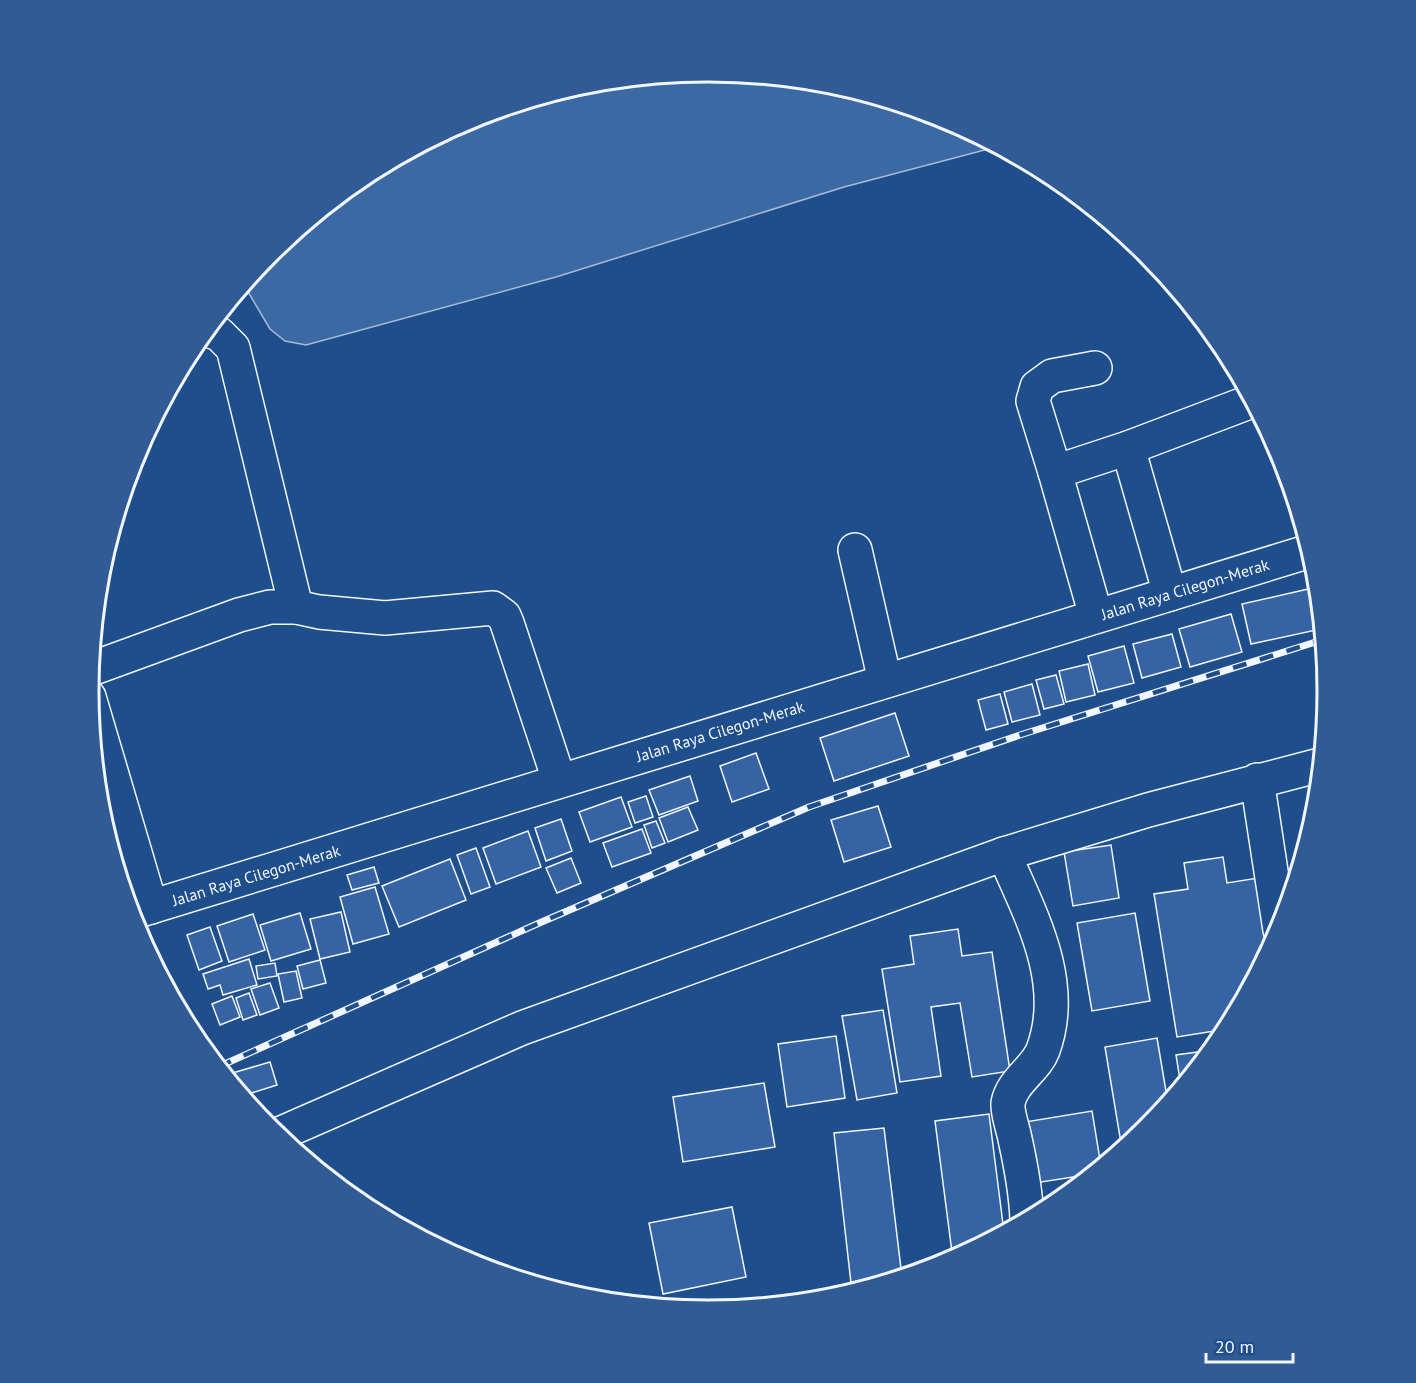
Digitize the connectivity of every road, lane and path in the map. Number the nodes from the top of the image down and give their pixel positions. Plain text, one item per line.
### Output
1 (216, 333) edge
2 (1095, 368) dead end
3 (1244, 404) edge
4 (1128, 448) junction
5 (1054, 471) junction
6 (855, 550) dead end
7 (1301, 554) edge
8 (1170, 594) junction
9 (296, 607) junction
10 (1096, 615) junction
11 (100, 666) edge
12 (885, 681) junction
13 (102, 750) edge
14 (1312, 767) edge
15 (560, 780) junction
16 (1257, 780) junction
17 (1004, 854) junction
18 (1277, 909) edge
19 (141, 910) edge
20 (287, 1131) edge
21 (1028, 1209) edge

1 - 9 main road
2 - 5 main road
3 - 4 main road
4 - 5 main road
4 - 8 main road
5 - 10 main road
6 - 12 main road
7 - 8 main road, Jalan Raya Cilegon-Merak
8 - 10 main road, Jalan Raya Cilegon-Merak
9 - 11 main road
9 - 15 main road
10 - 12 main road, Jalan Raya Cilegon-Merak
12 - 15 main road, Jalan Raya Cilegon-Merak
13 - 19 main road
14 - 16 main road
15 - 19 main road, Jalan Raya Cilegon-Merak
16 - 17 main road
16 - 18 main road
17 - 20 main road
17 - 21 main road

